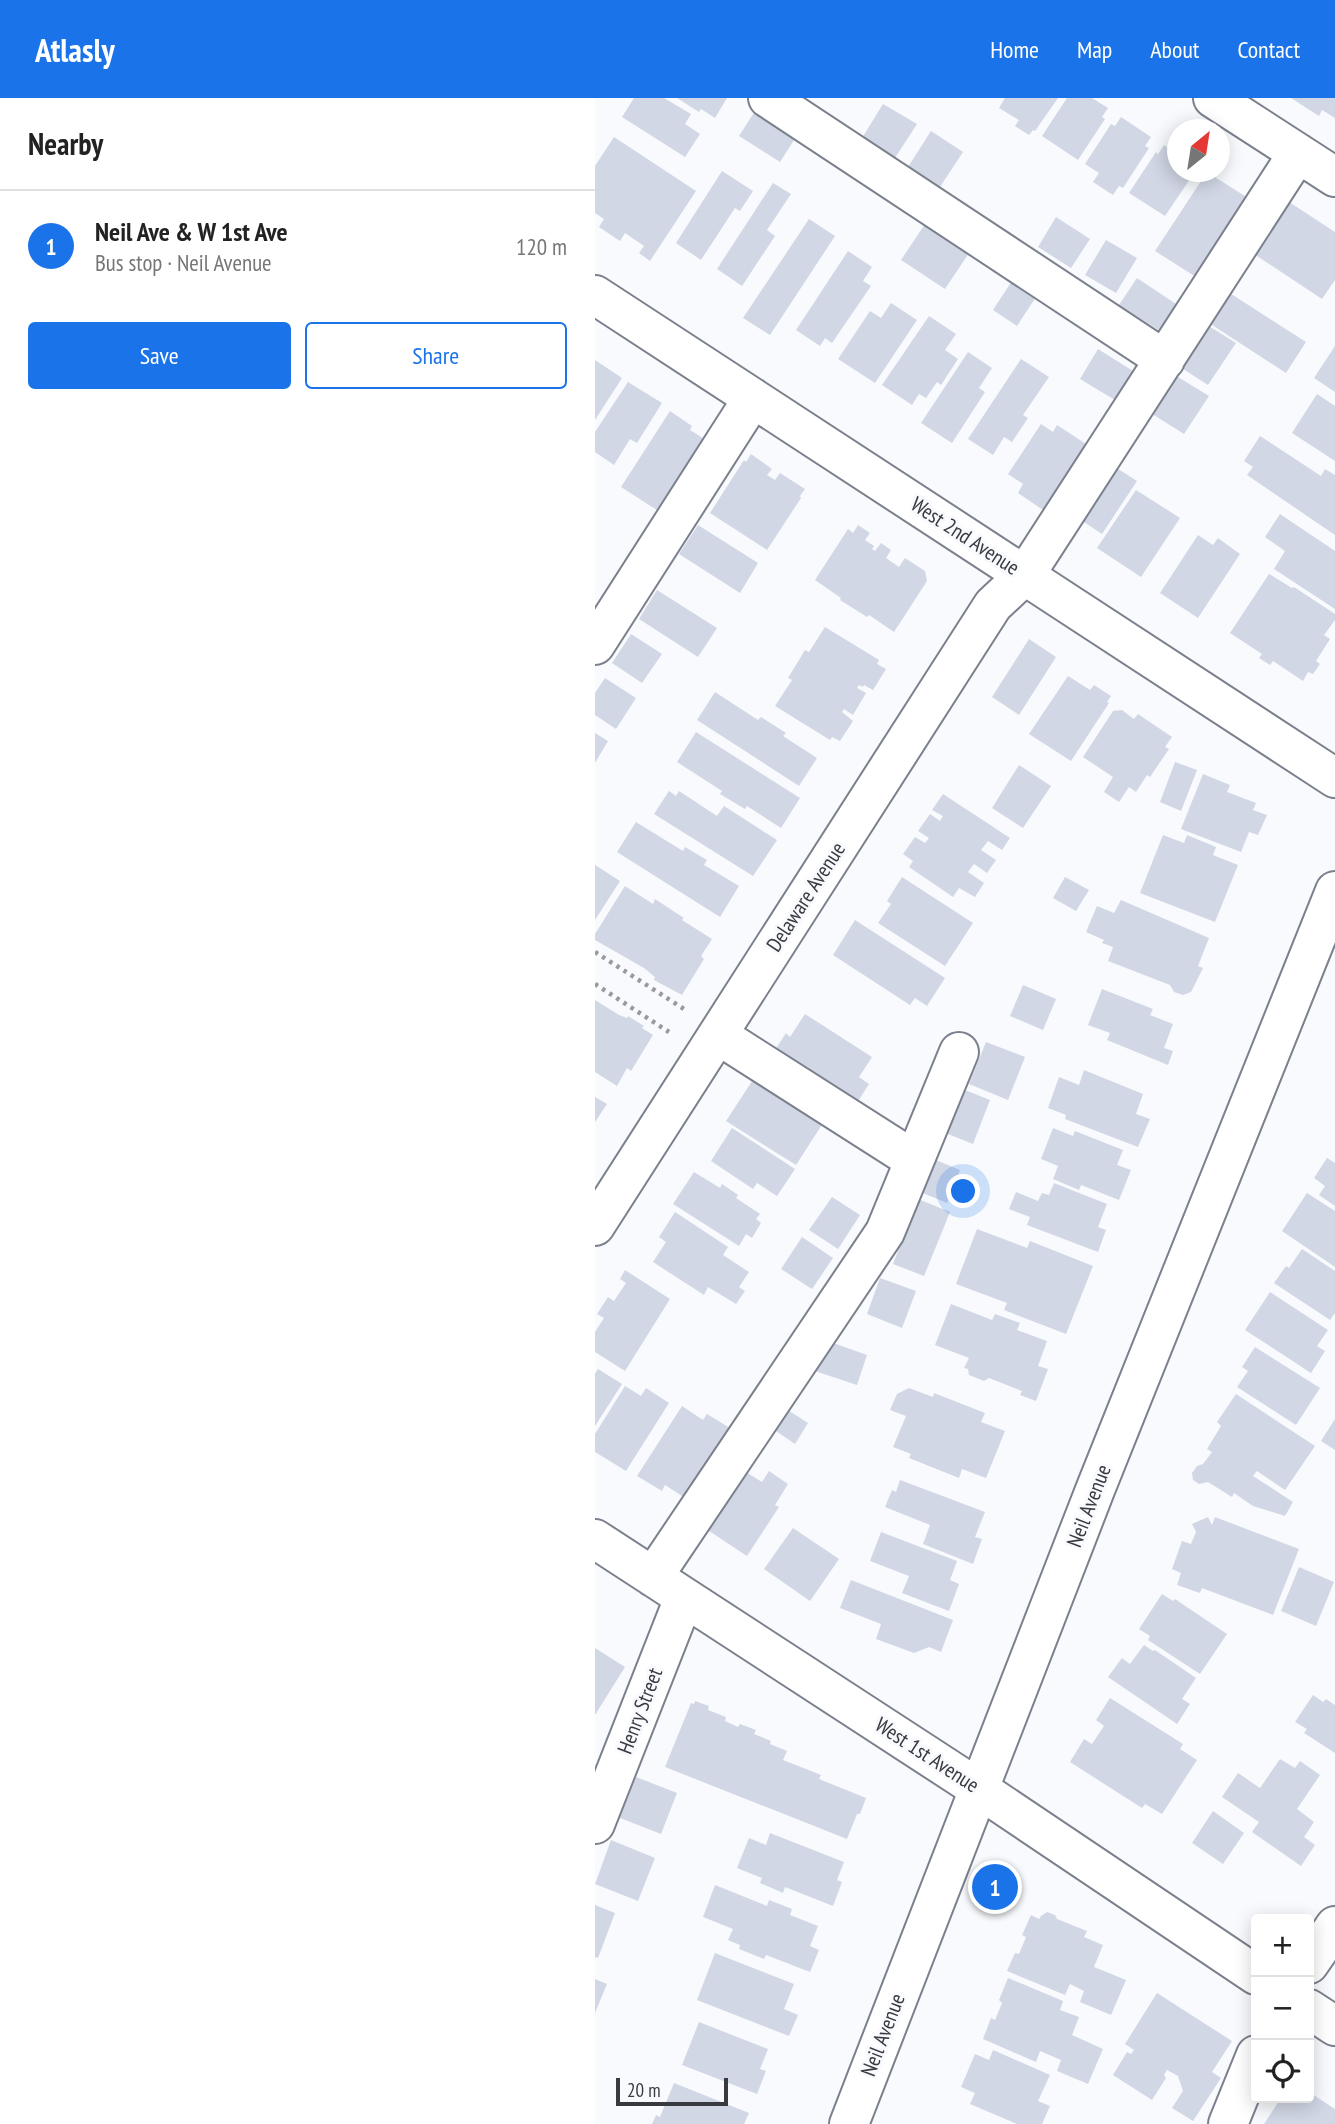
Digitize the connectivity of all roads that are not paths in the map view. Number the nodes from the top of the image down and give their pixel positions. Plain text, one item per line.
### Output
1 (768, 98) edge
2 (1213, 98) edge
3 (1298, 153) junction
4 (1335, 177) edge
5 (595, 295) edge
6 (1165, 359) junction
7 (753, 398) junction
8 (1025, 575) junction
9 (595, 645) edge
10 (1335, 778) edge
11 (1335, 891) edge
12 (718, 1035) junction
13 (958, 1052) dead end
14 (914, 1160) junction
15 (595, 1226) edge
16 (595, 1539) edge
17 (653, 1577) junction
18 (684, 1598) junction
19 (979, 1789) junction
20 (595, 1825) edge
21 (1335, 1926) edge
22 (1314, 1957) edge
23 (1251, 1972) edge
24 (1314, 2012) edge
25 (1335, 2026) edge
26 (1251, 2068) edge
27 (849, 2124) edge
28 (1228, 2124) edge

1 - 6 street
2 - 3 street
3 - 4 street
3 - 6 street, Delaware Avenue
5 - 7 street, West 2nd Avenue
6 - 8 street, Delaware Avenue
7 - 8 street, West 2nd Avenue
7 - 9 street
8 - 10 street, West 2nd Avenue
8 - 12 street, Delaware Avenue
11 - 19 street, Neil Avenue
12 - 14 street
12 - 15 street, Delaware Avenue
13 - 14 street
14 - 17 street
16 - 17 street, West 1st Avenue
17 - 18 street, West 1st Avenue
18 - 19 street, West 1st Avenue
18 - 20 street, Henry Street
19 - 23 street, West 1st Avenue
19 - 27 street, Neil Avenue
21 - 22 street
24 - 25 street
26 - 28 street

